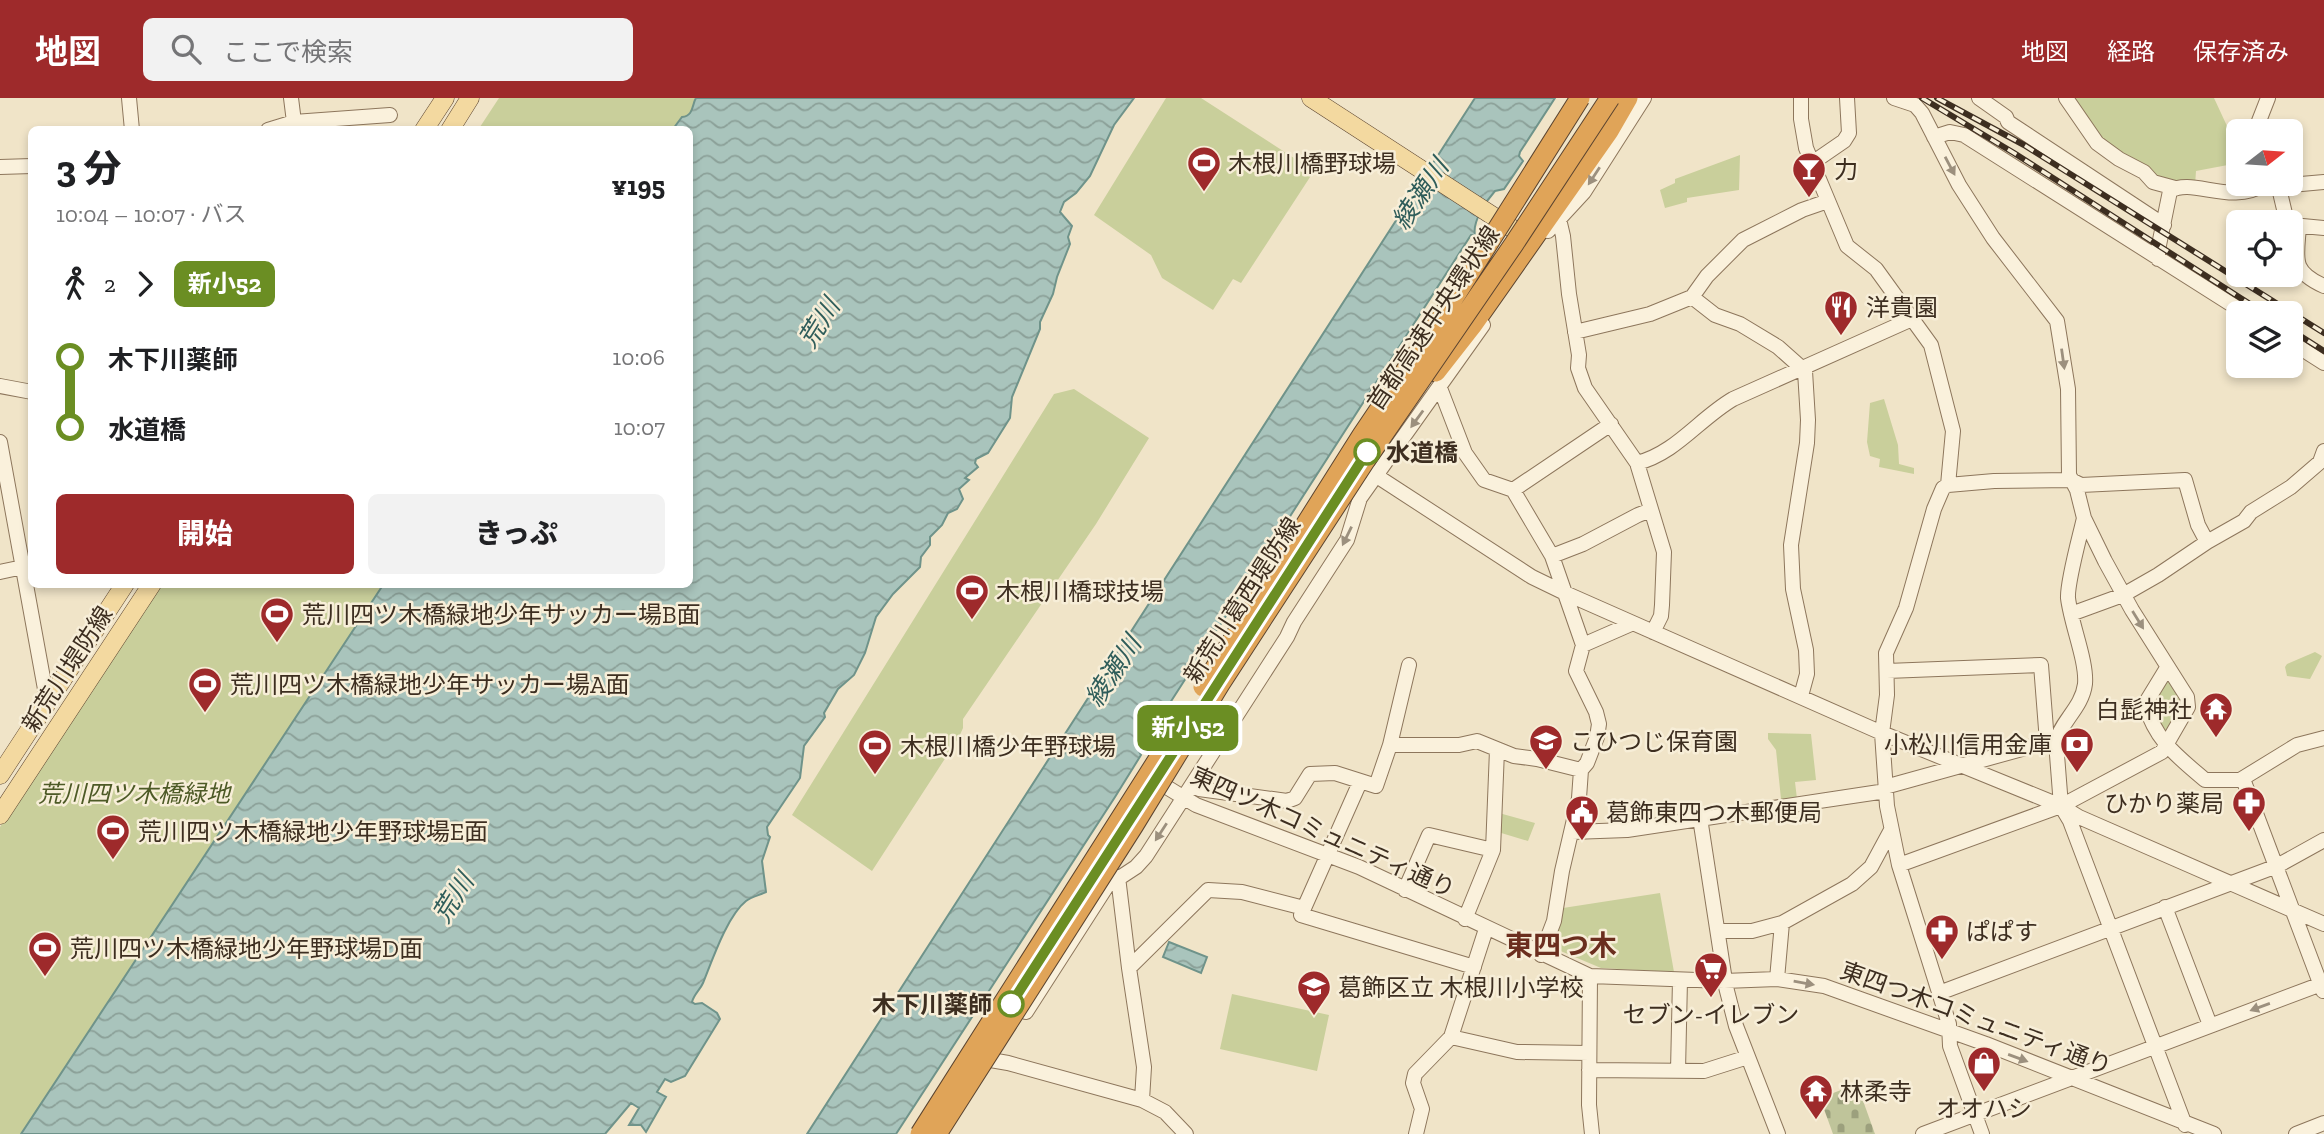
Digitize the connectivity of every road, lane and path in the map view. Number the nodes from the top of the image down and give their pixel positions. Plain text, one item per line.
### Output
1 (130, 98) edge
2 (291, 98) edge
3 (445, 98) edge
4 (470, 98) edge
5 (1311, 98) edge
6 (1580, 98) edge
7 (1591, 98) edge
8 (1604, 98) edge
9 (1610, 98) edge
10 (1628, 98) edge
11 (1644, 98) edge
12 (1801, 98) edge
13 (1847, 98) edge
14 (1894, 98) edge
15 (1979, 98) edge
16 (2066, 98) edge
17 (2267, 98) edge
18 (390, 114) dead end
19 (2260, 119) edge
20 (132, 126) edge
21 (294, 126) edge
22 (427, 126) edge
23 (452, 126) edge
24 (1934, 137) junction
25 (1812, 163) junction
26 (28, 166) edge
27 (0, 167) edge
28 (2324, 182) edge
29 (2303, 183) edge
30 (2175, 188) junction
31 (2226, 192) edge
32 (1828, 201) junction
33 (1559, 219) junction
34 (2164, 225) junction
35 (2303, 225) edge
36 (2324, 228) edge
37 (1516, 231) junction
38 (2158, 259) junction
39 (2303, 273) edge
40 (2324, 286) edge
41 (1692, 297) junction
42 (2226, 301) edge
43 (1446, 312) junction
44 (1912, 319) junction
45 (1575, 332) junction
46 (2303, 350) edge
47 (2324, 363) edge
48 (1801, 369) junction
49 (0, 386) edge
50 (1440, 388) junction
51 (28, 391) edge
52 (1611, 424) junction
53 (0, 442) edge
54 (2324, 451) edge
55 (1637, 463) junction
56 (1367, 467) junction
57 (2071, 480) junction
58 (1948, 485) junction
59 (1513, 490) junction
60 (1651, 510) junction
61 (2084, 518) junction
62 (2207, 542) junction
63 (1552, 556) junction
64 (23, 567) junction
65 (0, 572) edge
66 (122, 588) edge
67 (149, 588) edge
68 (1565, 593) junction
69 (2123, 595) junction
70 (2071, 614) junction
71 (1631, 624) junction
72 (1653, 632) junction
73 (1583, 645) junction
74 (1409, 665) dead end
75 (2167, 668) junction
76 (1887, 671) junction
77 (1801, 696) junction
78 (50, 700) junction
79 (1882, 733) junction
80 (2324, 738) edge
81 (2052, 742) junction
82 (1390, 745) junction
83 (2165, 746) junction
84 (1497, 750) junction
85 (1964, 766) junction
86 (1581, 770) junction
87 (0, 775) edge
88 (2243, 779) junction
89 (1154, 780) junction
90 (1360, 782) junction
91 (1192, 785) junction
92 (1885, 789) junction
93 (1183, 798) junction
94 (2062, 806) junction
95 (0, 815) edge
96 (1700, 818) junction
97 (1891, 830) junction
98 (1572, 832) junction
99 (2324, 840) edge
100 (1493, 850) junction
101 (1327, 855) junction
102 (1103, 861) junction
103 (1899, 865) junction
104 (2277, 866) junction
105 (1122, 875) junction
106 (2230, 883) junction
107 (1405, 890) junction
108 (1304, 908) junction
109 (2165, 908) junction
110 (2293, 910) junction
111 (1465, 919) junction
112 (1782, 922) junction
113 (2324, 923) edge
114 (2110, 928) junction
115 (1486, 929) junction
116 (1718, 931) junction
117 (1541, 955) junction
118 (1474, 967) junction
119 (1129, 968) junction
120 (1590, 976) junction
121 (1777, 979) junction
122 (1680, 980) junction
123 (1724, 981) junction
124 (2323, 986) edge
125 (1939, 993) junction
126 (2210, 1025) junction
127 (1949, 1032) junction
128 (1451, 1037) junction
129 (2155, 1046) junction
130 (1589, 1053) junction
131 (1748, 1057) junction
132 (986, 1059) junction
133 (1589, 1070) junction
134 (1678, 1071) junction
135 (2072, 1078) junction
136 (1142, 1100) junction
137 (1975, 1114) junction
138 (2324, 1123) edge
139 (2186, 1128) edge
140 (920, 1134) edge
141 (928, 1134) edge
142 (937, 1134) edge
143 (948, 1134) edge
144 (1186, 1134) edge
145 (1416, 1134) edge
146 (1592, 1134) edge
147 (1778, 1134) edge
148 (1923, 1134) edge
149 (1982, 1134) edge
150 (2214, 1134) edge
151 (2296, 1134) edge

1 - 20 street
2 - 21 street
3 - 22 main road
4 - 23 main road
5 - 37 main road
6 - 43 highway, 首都高速中央環状線, bridge
7 - 43 highway, bridge
8 - 37 main road, 新荒川葛西堤防線, bridge
9 - 56 highway, 首都高速中央環状線, bridge
10 - 56 highway, bridge
11 -> 33 street
12 - 25 street
13 - 25 street
14 - 24 street
15 - 34 street
16 - 30 street
17 - 19 street
18 - 21 street
24 - 38 street
24 -> 57 street
25 - 32 street
26 - 27 street
28 - 29 street
30 - 31 street
30 - 34 street
32 - 41 street
32 - 44 street
33 - 45 street
33 - 50 street
34 - 38 street
35 - 36 street
37 - 56 main road, 新荒川葛西堤防線, bridge
38 - 42 street
39 - 40 street
41 - 45 street
41 - 48 street
43 - 140 highway, 首都高速中央環状線, bridge
44 - 48 street
44 - 58 street
45 - 52 street
46 - 47 street
48 - 55 street
48 - 77 street
49 - 51 street
50 -> 56 street
50 - 59 street
52 - 55 street
52 - 59 street
53 - 64 street
54 - 62 street
55 - 60 street
56 - 68 street
56 - 89 main road, 新荒川葛西堤防線
56 -> 91 street
56 - 142 highway, 首都高速中央環状線, bridge
57 - 58 street
57 - 61 street
57 - 62 street
58 - 76 street
59 - 63 street
60 - 63 street
60 - 72 street
61 - 69 street
61 - 70 street
62 - 69 street
63 - 68 street
64 - 65 street
64 - 78 street
66 - 78 main road, 新荒川堤防線
67 - 95 main road, 新荒川堤防線
68 - 71 street
68 - 73 street
69 - 70 street
69 -> 75 street
70 - 81 street
71 - 72 street
71 - 73 street
72 - 77 street
73 - 86 street
74 - 82 street
75 - 83 street
75 - 83 street
76 - 79 street
76 - 81 street
77 - 79 street
78 - 87 main road, 新荒川堤防線
79 - 85 street
79 - 92 street
80 - 88 street
81 - 85 street
81 - 94 street
82 - 84 street
82 - 90 street
83 - 88 street
83 - 94 street
84 - 86 street
84 - 100 street
85 - 92 street
85 - 94 street
86 - 98 street
88 - 104 street
89 - 93 street, 東四ツ木コミュニティ通り
89 - 102 main road, 新荒川葛西堤防線
90 - 91 street
90 - 101 street
91 - 93 street
92 - 96 street
92 - 97 street
93 - 101 street, 東四ツ木コミュニティ通り
93 -> 105 street
94 - 103 street
94 - 106 street
94 - 114 street
96 - 98 street
96 - 116 street
97 - 103 street
97 - 112 street
98 - 117 street
99 - 104 street
100 - 107 street
100 - 111 street
101 - 107 street, 東四ツ木コミュニティ通り
101 - 108 street
102 - 105 street
102 - 132 main road, 新荒川葛西堤防線
103 - 125 street
104 - 106 street
104 - 110 street
105 - 119 street
105 - 132 street
106 - 109 street
106 - 110 street
107 - 111 street, 東四ツ木コミュニティ通り
108 - 118 street
108 - 119 street
109 - 114 street
109 - 126 street
110 - 113 street
110 - 124 street
111 - 115 street, 東四ツ木コミュニティ通り
112 - 116 street
112 - 121 street
114 - 125 street
114 - 129 street
115 - 117 street, 東四ツ木コミュニティ通り
115 - 118 street
116 - 123 street
117 - 120 street, 東四ツ木コミュニティ通り
118 - 128 street
119 - 136 street
120 - 122 street, 東四つ木コミュニティ通り
120 - 130 street
121 - 123 street, 東四つ木コミュニティ通り
121 -> 127 street, 東四つ木コミュニティ通り
122 - 123 street, 東四つ木コミュニティ通り
122 - 134 street
123 - 131 street
124 -> 126 street
125 - 127 street
126 - 129 street
127 -> 135 street, 東四つ木コミュニティ通り
127 - 137 street
128 - 130 street
128 - 145 street
129 - 135 street
129 - 139 street
130 - 133 street
131 - 134 street
131 - 147 street
132 - 136 street
132 - 141 main road, 新荒川葛西堤防線
132 - 143 street
133 - 134 street
133 - 146 street
135 - 137 street
135 - 139 street, 東四つ木コミュニティ通り
136 - 144 street
137 - 148 street
137 - 149 street
138 - 151 street
139 - 150 street, 東四つ木コミュニティ通り

